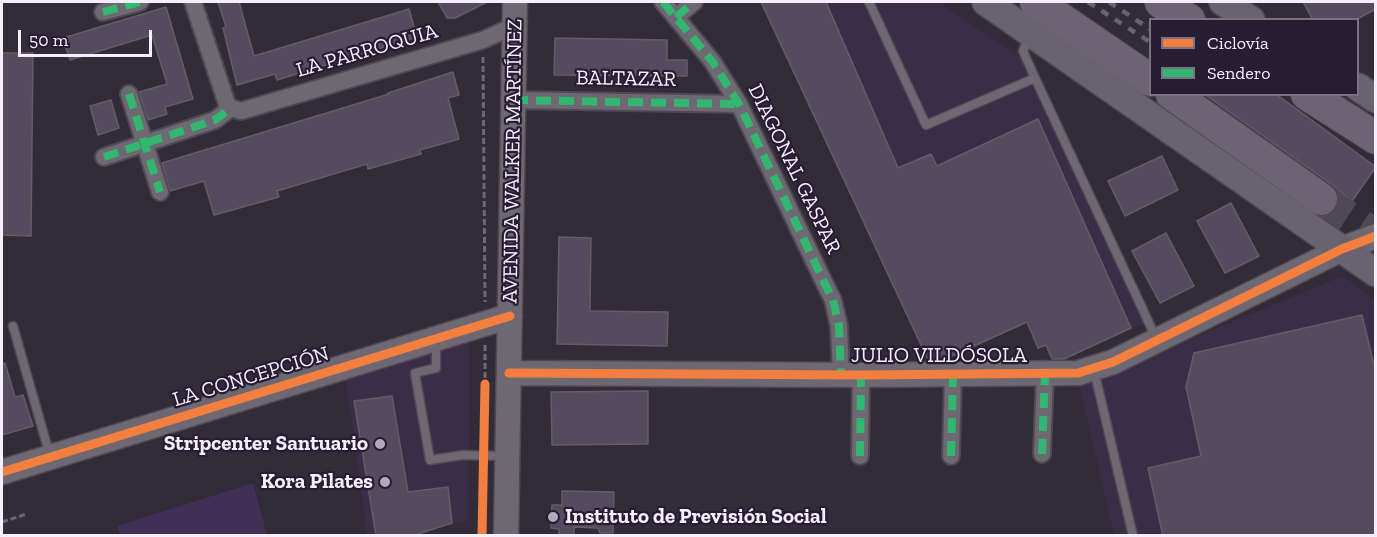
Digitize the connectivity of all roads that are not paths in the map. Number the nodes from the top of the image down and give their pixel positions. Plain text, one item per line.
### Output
1 (140, 2) edge
2 (193, 2) edge
3 (515, 2) edge
4 (663, 2) edge
5 (693, 2) edge
6 (869, 2) edge
7 (986, 2) edge
8 (1036, 2) edge
9 (1161, 2) edge
10 (1223, 2) edge
11 (103, 12) dead end
12 (676, 17) junction
13 (1186, 18) edge
14 (1248, 18) edge
15 (514, 26) junction
16 (1031, 32) junction
17 (1035, 78) junction
18 (1149, 79) edge
19 (1359, 88) edge
20 (129, 94) dead end
21 (1175, 96) edge
22 (1310, 96) edge
23 (1376, 99) edge
24 (513, 100) junction
25 (739, 104) junction
26 (231, 108) junction
27 (1376, 138) edge
28 (145, 144) junction
29 (104, 157) dead end
30 (160, 192) dead end
31 (1321, 199) tunnel mouth
32 (1376, 236) edge
33 (1342, 249) junction
34 (1376, 273) edge
35 (510, 316) junction
36 (13, 326) dead end
37 (436, 339) junction
38 (1157, 341) junction
39 (1094, 369) junction
40 (509, 372) junction
41 (953, 374) junction
42 (1045, 374) junction
43 (851, 375) junction
44 (1042, 454) dead end
45 (508, 456) junction
46 (860, 456) dead end
47 (951, 456) dead end
48 (50, 457) junction
49 (2, 472) edge
50 (506, 536) edge
51 (1133, 536) edge

1 - 11 street
2 - 26 street
3 - 15 street, AVENIDA WALKER MARTÍNEZ
4 - 12 street, DIAGONAL GASPAR
5 - 12 street
6 - 17 lane
7 - 16 main road
8 - 18 highway
9 - 13 highway
10 - 14 main road
12 - 25 street, DIAGONAL GASPAR
15 - 24 street, AVENIDA WALKER MARTÍNEZ
15 - 26 street, LA PARROQUIA
16 - 17 lane
16 - 33 main road
17 - 38 lane
19 - 23 main road
20 - 28 street
21 - 31 highway
22 - 27 highway
24 - 25 street, BALTAZAR
24 - 35 street, AVENIDA WALKER MARTÍNEZ
25 - 43 street, DIAGONAL GASPAR
26 - 28 street, LA PARROQUIA
28 - 29 street, LA PARROQUIA
28 - 30 street
32 - 33 street, JULIO VILDÓSOLA
33 - 34 main road
33 - 38 street, JULIO VILDÓSOLA
35 - 37 street, LA CONCEPCIÓN
35 - 40 street, AVENIDA WALKER MARTÍNEZ
36 - 48 lane
37 - 45 lane
37 - 48 street, LA CONCEPCIÓN
38 - 39 street, JULIO VILDÓSOLA
39 - 42 street, JULIO VILDÓSOLA
39 - 51 lane
40 - 43 street, JULIO VILDÓSOLA
40 - 45 street, AVENIDA WALKER MARTÍNEZ
41 - 42 street, JULIO VILDÓSOLA
41 - 43 street, JULIO VILDÓSOLA
41 - 47 street
42 - 44 street
43 - 46 street, DIAGONAL GASPAR
45 - 50 street, AVENIDA WALKER MARTÍNEZ
48 - 49 street, LA CONCEPCIÓN

